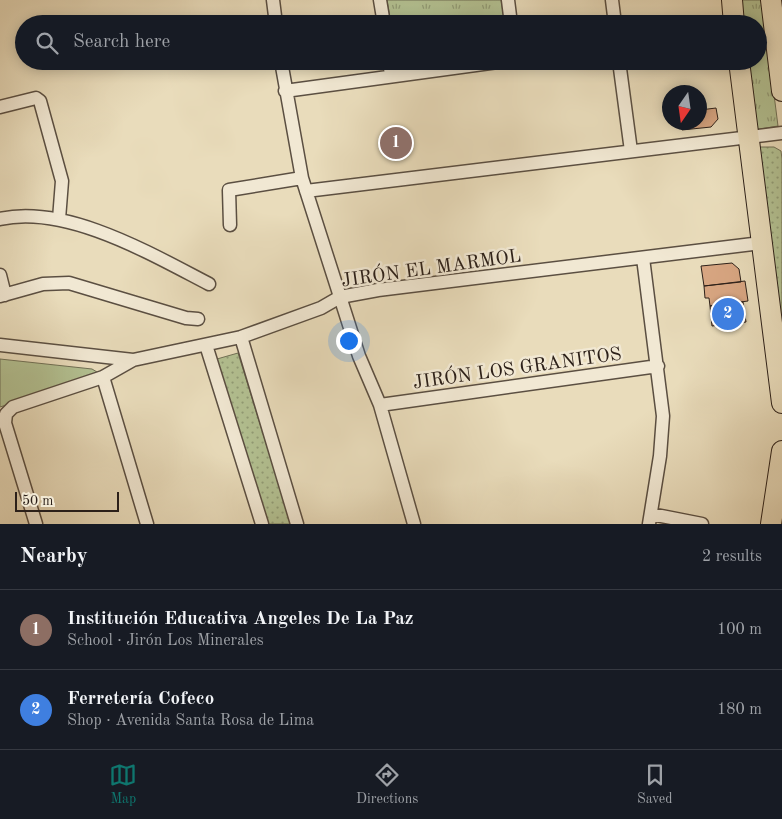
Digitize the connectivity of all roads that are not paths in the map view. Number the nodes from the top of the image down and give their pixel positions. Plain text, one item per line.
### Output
1 (273, 0) edge
2 (380, 0) edge
3 (508, 0) edge
4 (612, 0) edge
5 (732, 0) edge
6 (771, 0) edge
7 (275, 15) edge
8 (382, 15) edge
9 (510, 15) edge
10 (614, 15) edge
11 (733, 15) edge
12 (778, 20) edge
13 (282, 70) edge
14 (390, 70) edge
15 (432, 70) edge
16 (620, 70) edge
17 (740, 70) edge
18 (391, 75) junction
19 (782, 90) edge
20 (285, 91) junction
21 (0, 107) edge
22 (782, 133) edge
23 (748, 137) junction
24 (631, 151) junction
25 (302, 178) junction
26 (306, 191) junction
27 (0, 219) edge
28 (59, 219) junction
29 (230, 225) dead end
30 (762, 243) junction
31 (643, 258) junction
32 (0, 274) edge
33 (209, 284) dead end
34 (3, 296) edge
35 (340, 297) junction
36 (198, 319) dead end
37 (241, 337) junction
38 (0, 345) edge
39 (206, 345) junction
40 (133, 360) junction
41 (658, 366) junction
42 (103, 377) junction
43 (782, 403) edge
44 (380, 405) junction
45 (782, 452) edge
46 (650, 519) edge
47 (36, 524) edge
48 (147, 524) edge
49 (262, 524) edge
50 (297, 524) edge
51 (414, 524) edge
52 (702, 524) edge
53 (771, 524) edge

1 - 7 street
2 - 8 street
3 - 9 street
4 - 10 street
5 - 11 main road
6 - 12 main road
12 - 19 main road
13 - 20 street
14 - 18 street
15 - 18 street
16 - 24 street
17 - 23 main road
18 - 20 street
20 - 25 street
21 - 28 street
22 - 23 street
23 - 24 street
23 - 30 main road
24 - 26 street
25 - 26 street
25 - 29 street
26 - 35 street
27 - 28 street
28 - 33 street
30 - 31 street, JIRÓN EL MARMOL
30 - 43 main road
31 - 35 street, JIRÓN EL MARMOL
31 - 41 street
32 - 34 street
34 - 36 street
35 - 37 street, JIRÓN EL MARMOL
35 - 44 street
37 - 39 street, JIRÓN EL MARMOL
37 - 50 street
38 - 40 street
39 - 40 street, JIRÓN EL MARMOL
39 - 49 street
40 - 42 street, JIRÓN EL MARMOL
41 - 44 street, JIRÓN LOS GRANITOS
41 - 46 street
42 - 47 street, JIRÓN EL MARMOL
42 - 48 street
44 - 51 street
45 - 53 main road
46 - 52 street

